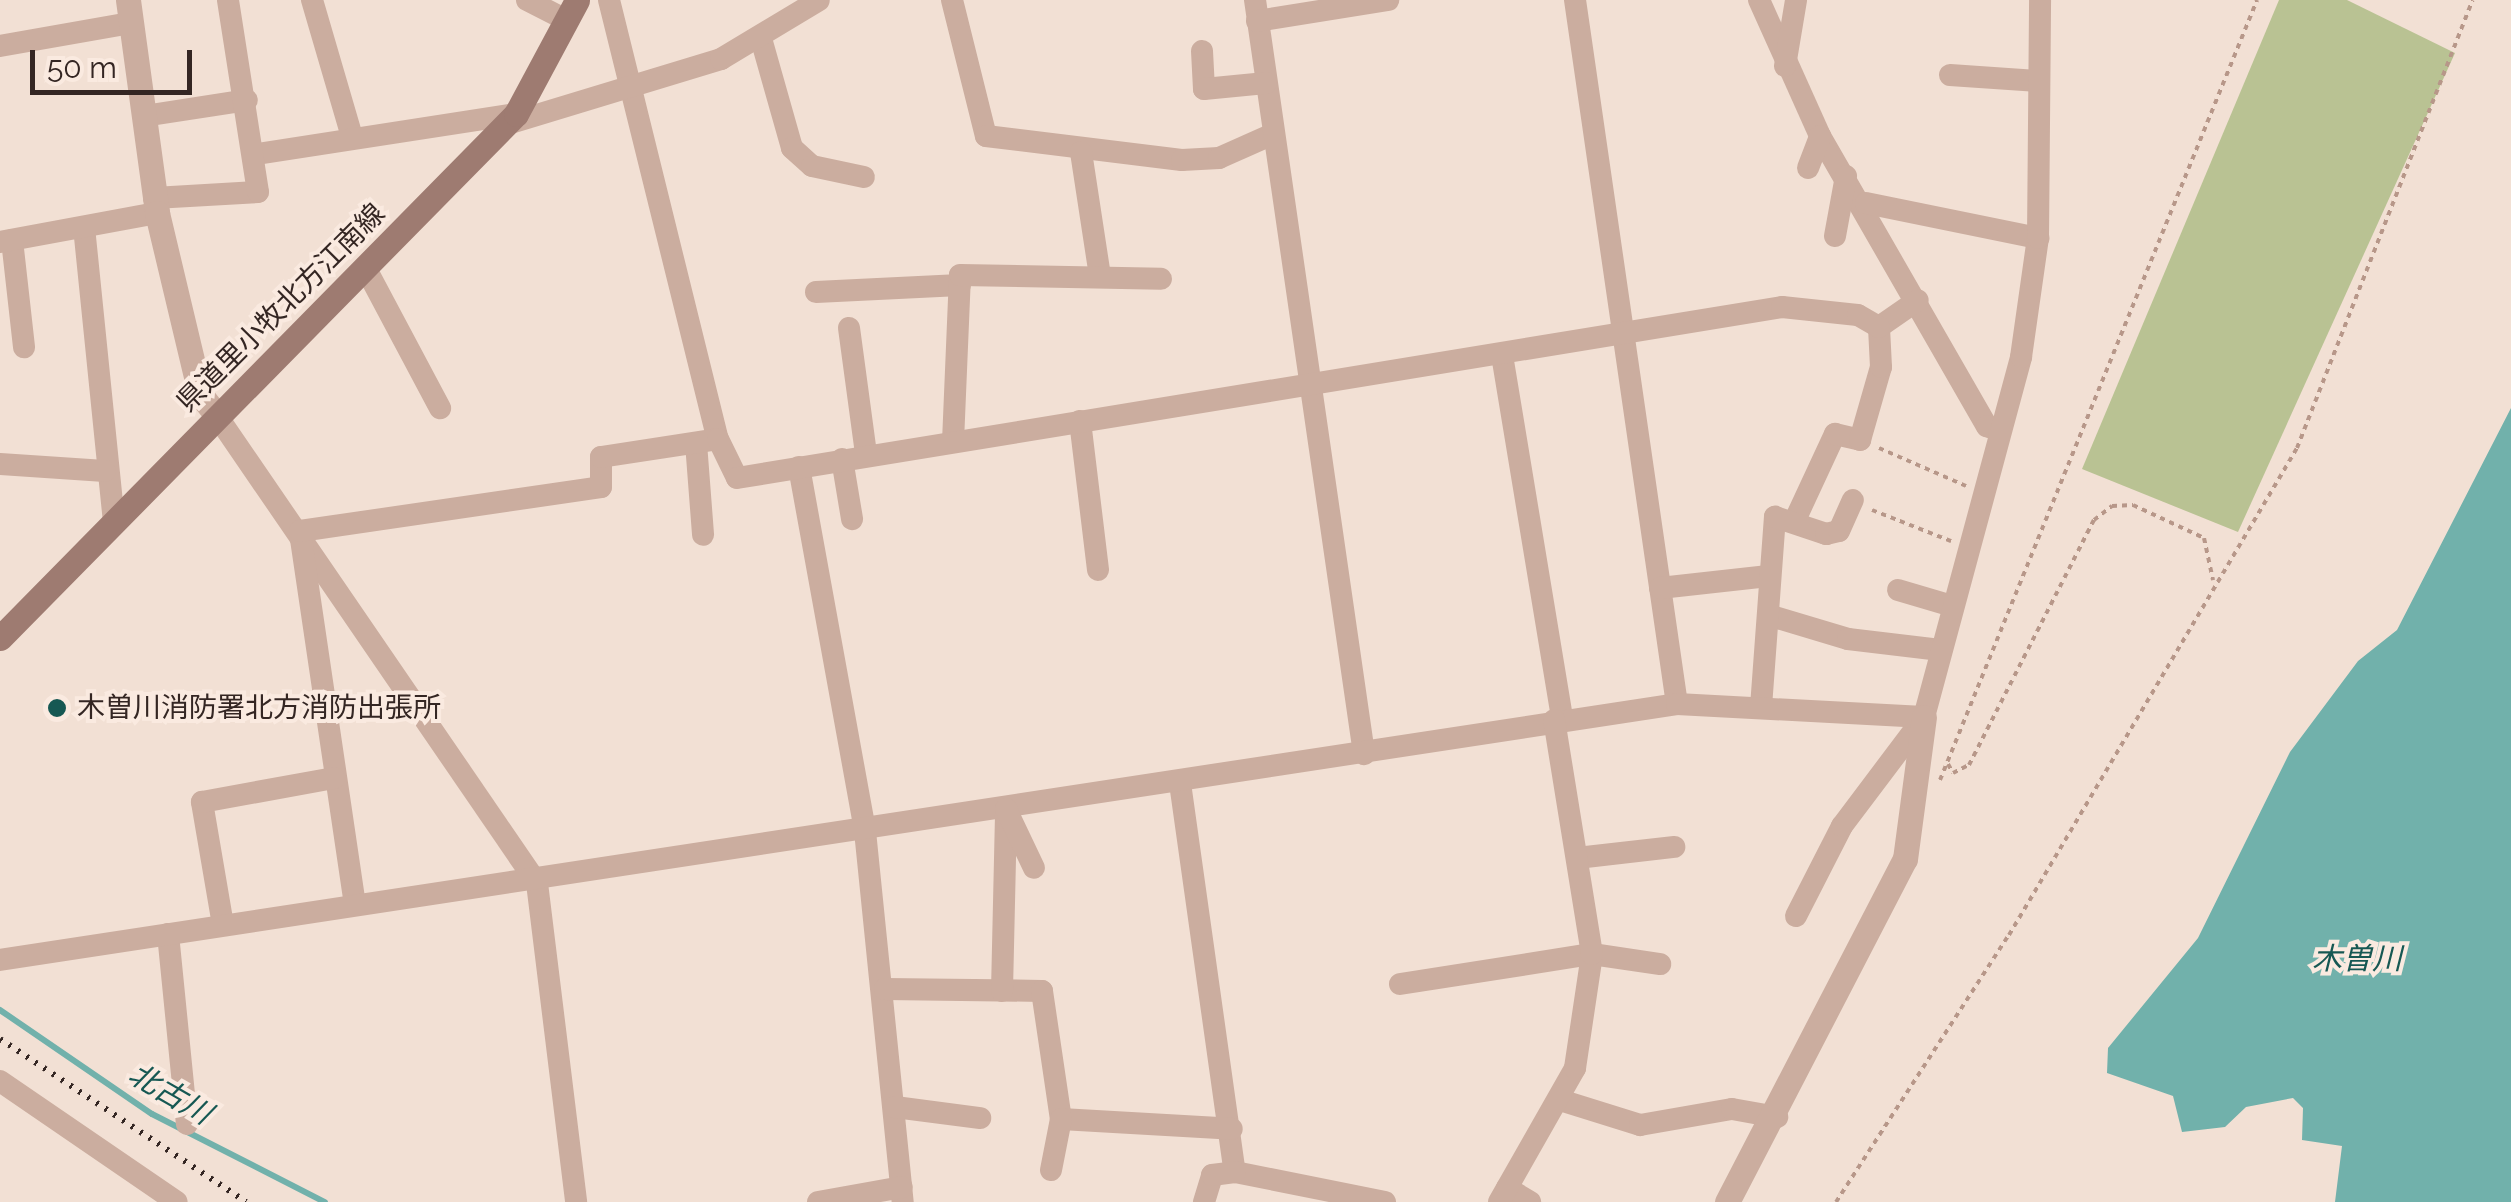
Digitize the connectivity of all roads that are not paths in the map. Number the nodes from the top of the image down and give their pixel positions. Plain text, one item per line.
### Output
1 (228, 0) edge
2 (312, 0) edge
3 (527, 0) edge
4 (609, 0) edge
5 (819, 0) edge
6 (952, 0) edge
7 (1388, 0) edge
8 (1575, 0) edge
9 (1759, 0) edge
10 (1796, 0) edge
11 (2040, 0) edge
12 (572, 10) edge
13 (1256, 10) edge
14 (130, 12) edge
15 (762, 42) junction
16 (0, 46) edge
17 (1202, 51) dead end
18 (1784, 68) junction
19 (1950, 75) dead end
20 (2038, 81) junction
21 (1266, 84) junction
22 (634, 92) junction
23 (247, 100) junction
24 (144, 116) junction
25 (510, 120) junction
26 (1273, 134) junction
27 (1820, 136) junction
28 (352, 137) junction
29 (1080, 152) junction
30 (256, 154) junction
31 (1808, 168) dead end
32 (1846, 176) junction
33 (864, 178) dead end
34 (1866, 203) junction
35 (156, 205) junction
36 (84, 226) junction
37 (1835, 236) dead end
38 (2038, 238) junction
39 (6, 241) edge
40 (365, 266) junction
41 (1100, 276) junction
42 (1161, 280) dead end
43 (960, 286) junction
44 (816, 292) dead end
45 (1918, 300) junction
46 (1879, 327) junction
47 (849, 328) dead end
48 (1620, 334) junction
49 (24, 347) dead end
50 (1502, 355) junction
51 (1310, 386) junction
52 (440, 408) dead end
53 (217, 416) junction
54 (1080, 422) junction
55 (2000, 430) junction
56 (707, 441) junction
57 (953, 442) junction
58 (866, 454) junction
59 (842, 458) junction
60 (0, 464) edge
61 (799, 468) junction
62 (105, 470) junction
63 (1853, 500) road end
64 (852, 518) dead end
65 (114, 520) junction
66 (1795, 520) junction
67 (300, 532) junction
68 (704, 534) dead end
69 (1098, 570) dead end
70 (1768, 576) junction
71 (1660, 588) junction
72 (1898, 590) dead end
73 (1949, 605) junction
74 (1771, 616) junction
75 (0, 638) edge
76 (1940, 650) junction
77 (1677, 704) junction
78 (1761, 706) junction
79 (1924, 717) junction
80 (1558, 720) junction
81 (1364, 754) junction
82 (334, 778) junction
83 (1180, 782) junction
84 (1006, 809) junction
85 (864, 831) junction
86 (1674, 847) dead end
87 (1576, 858) junction
88 (1034, 868) dead end
89 (537, 882) junction
90 (356, 905) junction
91 (1796, 916) dead end
92 (224, 926) junction
93 (168, 934) junction
94 (1592, 954) junction
95 (0, 960) edge
96 (1660, 964) dead end
97 (1400, 984) dead end
98 (885, 989) junction
99 (1002, 991) junction
100 (0, 1081) edge
101 (1560, 1100) junction
102 (896, 1107) junction
103 (1776, 1117) junction
104 (980, 1118) dead end
105 (1061, 1119) junction
106 (187, 1124) dead end
107 (1232, 1128) junction
108 (1051, 1170) dead end
109 (1235, 1172) junction
110 (903, 1195) edge
111 (1503, 1195) edge
112 (178, 1202) edge
113 (576, 1202) edge
114 (818, 1202) edge
115 (1204, 1202) edge
116 (1385, 1202) edge
117 (1530, 1202) edge
118 (1727, 1202) edge

1 - 23 street
2 - 28 street
3 - 12 street
4 - 22 street
5 - 15 street
6 - 29 street
7 - 13 street
8 - 48 street
9 - 18 street
10 - 18 street
11 - 20 street
12 - 25 main road, 県道里小牧北方江南線
13 - 21 street
14 - 16 street
14 - 24 street
15 - 22 street
15 - 33 street
17 - 21 street
18 - 27 street
19 - 20 street
20 - 38 street
21 - 26 street
22 - 25 street
22 - 56 street
23 - 24 street
23 - 30 street
24 - 35 street
25 - 28 street
25 - 40 main road, 県道里小牧北方江南線
26 - 29 street
26 - 51 street
27 - 31 street
27 - 32 street
28 - 30 street
29 - 41 street
30 - 35 street
32 - 34 street
32 - 37 street
34 - 38 street
34 - 45 street
35 - 36 street
35 - 53 street
36 - 39 street
36 - 62 street
38 - 55 street
39 - 49 street
40 - 52 street
40 - 53 main road, 県道里小牧北方江南線
41 - 42 street
41 - 43 street
43 - 44 street
43 - 57 street
45 - 46 street
45 - 55 street
46 - 48 street
46 - 66 street
47 - 58 street
48 - 50 street
48 - 71 street
50 - 51 street
50 - 80 street
51 - 54 street
51 - 81 street
53 - 65 main road, 県道里小牧北方江南線
53 - 67 street
54 - 57 street
54 - 69 street
55 - 73 street
56 - 61 street
56 - 67 street
56 - 68 street
57 - 58 street
58 - 59 street
59 - 61 street
59 - 64 street
60 - 62 street
61 - 85 street
62 - 65 street
63 - 66 street
65 - 75 main road, 県道里小牧北方江南線
66 - 70 street
67 - 82 street
67 - 89 street
70 - 71 street
70 - 74 street
71 - 77 street
72 - 73 street
73 - 76 street
74 - 76 street
74 - 78 street
76 - 79 street
77 - 78 street
77 - 80 street
78 - 79 street
79 - 91 street
79 - 103 street
80 - 81 street
80 - 87 street
81 - 83 street
82 - 90 street
82 - 92 street
83 - 84 street
83 - 107 street
84 - 85 street
84 - 88 street
84 - 99 street
85 - 89 street
85 - 98 street
86 - 87 street
87 - 94 street
89 - 90 street
89 - 113 street
90 - 92 street
92 - 93 street
93 - 95 street
93 - 106 street
94 - 96 street
94 - 97 street
94 - 101 street
98 - 99 street
98 - 102 street
99 - 105 street
100 - 112 street
101 - 103 street
101 - 111 street
102 - 104 street
102 - 110 street
103 - 118 street
105 - 107 street
105 - 108 street
107 - 109 street
109 - 115 street
109 - 116 street
110 - 114 street
111 - 117 street

